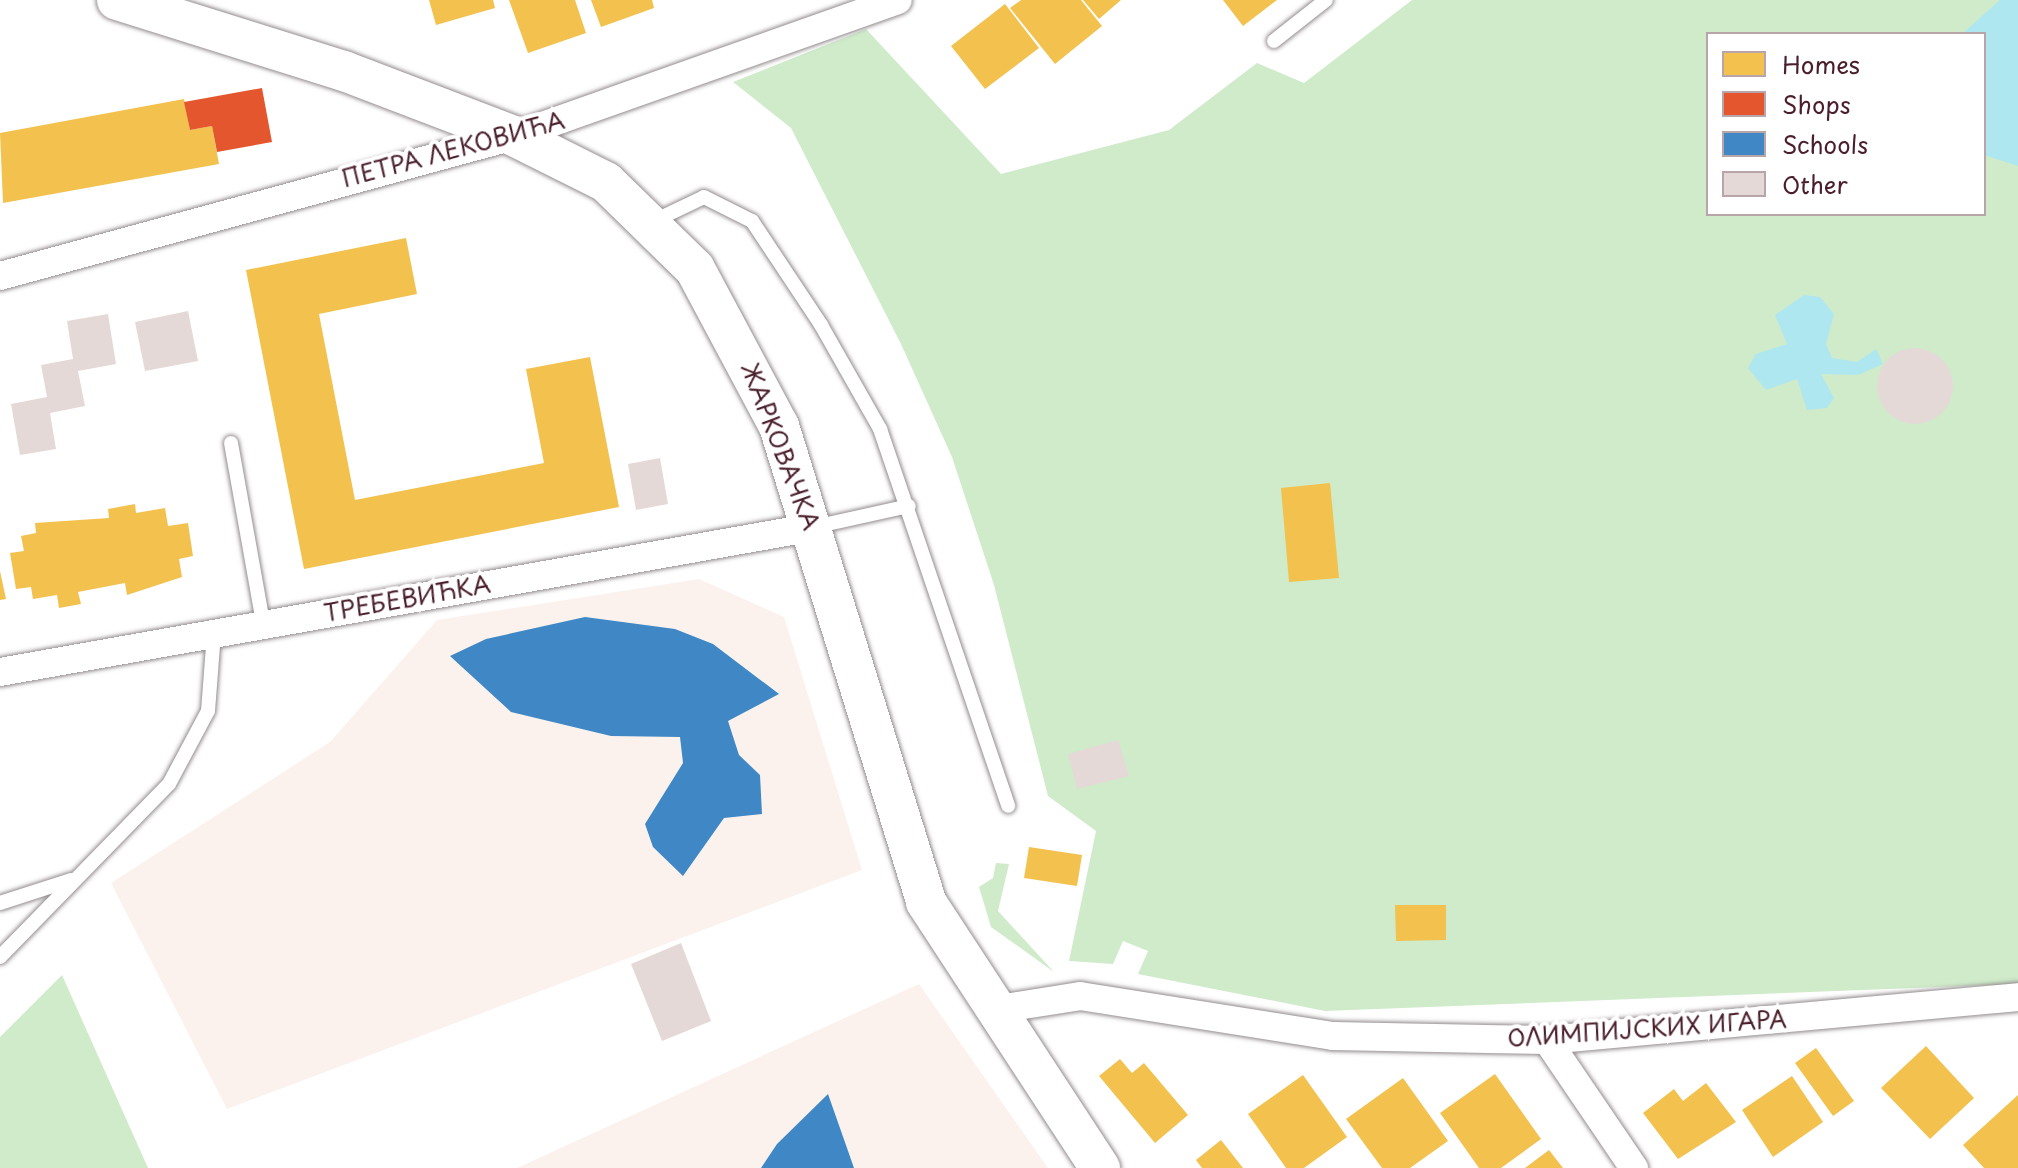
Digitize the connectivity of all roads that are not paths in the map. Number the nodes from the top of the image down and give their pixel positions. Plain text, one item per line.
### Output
1 (117, 0) edge
2 (898, 0) edge
3 (1326, 0) edge
4 (1274, 41) dead end
5 (514, 136) junction
6 (652, 222) junction
7 (0, 276) edge
8 (231, 443) dead end
9 (909, 506) junction
10 (814, 527) junction
11 (263, 622) junction
12 (214, 633) junction
13 (0, 672) edge
14 (1008, 806) dead end
15 (75, 878) junction
16 (0, 903) edge
17 (0, 957) edge
18 (2013, 1004) edge
19 (992, 1010) junction
20 (1547, 1040) junction
21 (1100, 1168) edge
22 (1634, 1168) edge

1 - 5 street, ЖАРКОВАЧКА
2 - 5 street, ПЕТРА ЛЕКОВИЋА
3 - 4 lane
5 - 6 street, ЖАРКОВАЧКА
5 - 7 street, ПЕТРА ЛЕКОВИЋА
6 - 9 lane
6 - 10 street, ЖАРКОВАЧКА
8 - 11 lane
9 - 10 lane
9 - 14 lane
10 - 11 street, ТРЕБЕВИЋКА
10 - 19 street, ЖАРКОВАЧКА
11 - 12 street, ТРЕБЕВИЋКА
12 - 13 street, ТРЕБЕВИЋКА
12 - 15 lane
15 - 16 lane
15 - 17 lane
18 - 20 street, ОЛИМПИЈСКИХ ИГАРА
19 - 20 street, ОЛИМПИЈСКИХ ИГАРА
19 - 21 street, ЖАРКОВАЧКА
20 - 22 street

